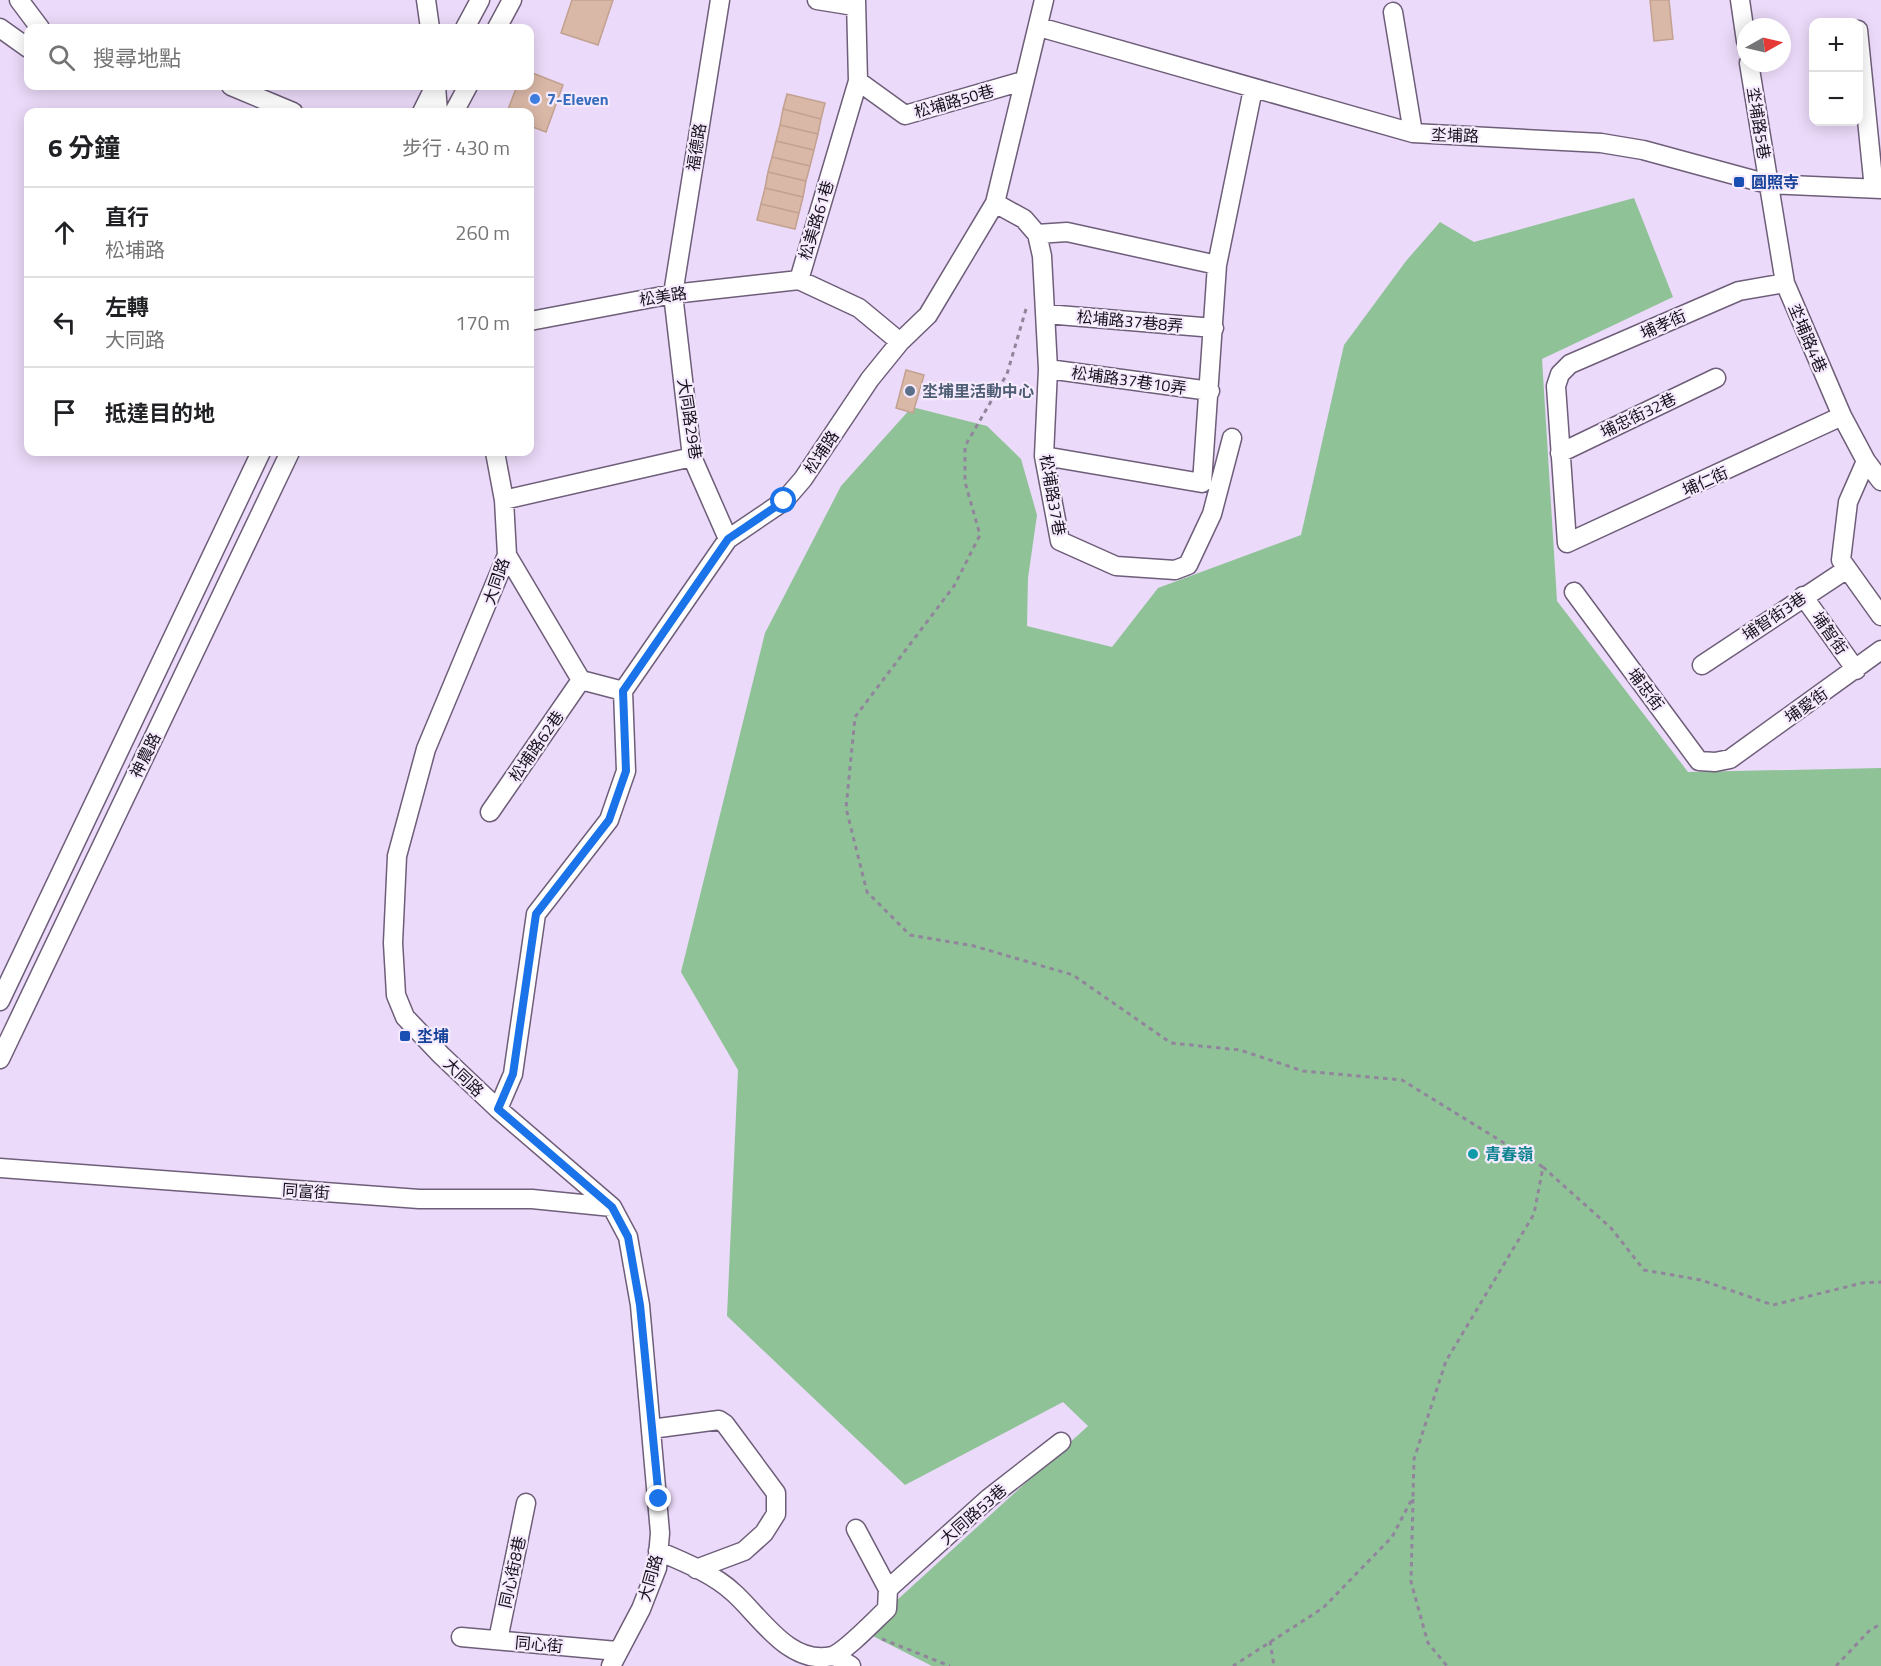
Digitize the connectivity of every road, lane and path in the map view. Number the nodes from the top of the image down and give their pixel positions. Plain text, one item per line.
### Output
1 (19, 0) edge
2 (426, 0) edge
3 (480, 0) edge
4 (512, 0) edge
5 (720, 0) edge
6 (817, 0) edge
7 (1044, 0) edge
8 (1740, 0) edge
9 (855, 3) edge
10 (1393, 12) dead end
11 (1743, 18) edge
12 (37, 24) edge
13 (429, 24) edge
14 (467, 24) edge
15 (499, 24) edge
16 (1039, 27) junction
17 (0, 28) edge
18 (24, 45) edge
19 (1750, 72) edge
20 (1863, 72) edge
21 (858, 81) junction
22 (1023, 81) junction
23 (1253, 89) junction
24 (241, 90) edge
25 (434, 90) edge
26 (436, 90) edge
27 (466, 90) edge
28 (284, 108) edge
29 (424, 108) edge
30 (438, 108) edge
31 (456, 108) edge
32 (1413, 134) junction
33 (1768, 184) junction
34 (1877, 189) edge
35 (995, 203) junction
36 (1037, 234) junction
37 (1217, 265) junction
38 (799, 280) junction
39 (1785, 283) junction
40 (673, 294) junction
41 (1029, 299) dead end
42 (1046, 314) junction
43 (534, 320) edge
44 (1214, 328) junction
45 (900, 342) junction
46 (1048, 369) junction
47 (1716, 378) dead end
48 (1210, 391) junction
49 (1842, 416) junction
50 (1232, 438) dead end
51 (1560, 453) junction
52 (259, 456) edge
53 (288, 456) edge
54 (496, 456) edge
55 (692, 456) junction
56 (1044, 456) junction
57 (1866, 461) junction
58 (1881, 481) edge
59 (504, 500) junction
60 (728, 539) junction
61 (507, 555) junction
62 (1846, 569) junction
63 (1574, 592) dead end
64 (1803, 596) junction
65 (1881, 616) edge
66 (1881, 650) edge
67 (1702, 665) dead end
68 (1856, 670) junction
69 (581, 680) junction
70 (623, 691) junction
71 (1730, 759) joint
72 (490, 812) dead end
73 (0, 1001) edge
74 (0, 1059) edge
75 (498, 1109) junction
76 (1543, 1167) junction
77 (0, 1168) edge
78 (612, 1207) junction
79 (1881, 1281) edge
80 (651, 1429) junction
81 (1061, 1442) dead end
82 (1413, 1497) junction
83 (526, 1503) dead end
84 (856, 1529) dead end
85 (658, 1551) junction
86 (696, 1569) junction
87 (888, 1589) junction
88 (1881, 1624) edge
89 (874, 1636) dead end
90 (461, 1637) dead end
91 (498, 1640) junction
92 (1270, 1641) junction
93 (835, 1656) junction
94 (614, 1659) edge
95 (851, 1666) edge
96 (950, 1666) edge
97 (1233, 1666) edge
98 (1274, 1666) edge
99 (1447, 1666) edge
100 (1836, 1666) edge

1 - 12 street
2 - 13 street
3 - 14 street
4 - 15 street
5 - 40 street, 福德路
6 - 9 street
7 - 16 street, 松埔路
8 - 11 street
9 - 21 street, 松美路61巷
10 - 32 street
16 - 22 street, 松埔路
16 - 23 street, 坔埔路
17 - 18 street
19 - 33 street, 坔埔路5巷
20 - 34 street
21 - 22 street, 松埔路50巷
21 - 38 street, 松美路61巷
22 - 35 street, 松埔路
23 - 32 street, 坔埔路
23 - 37 street
24 - 28 street
25 - 29 street
26 - 30 street
27 - 31 street
32 - 33 street, 坔埔路
33 - 34 street, 坔埔路
33 - 39 street, 坔埔路4巷
35 - 36 street
35 - 45 street, 松埔路
36 - 37 street
36 - 42 street, 松埔路37巷
37 - 44 street
38 - 40 street, 松美路
38 - 45 street, 松美路61巷
39 - 49 street, 坔埔路4巷
39 - 51 street, 埔孝街
40 - 43 street, 松美路
40 - 55 street, 大同路29巷
41 - 76 path
42 - 44 street, 松埔路37巷8弄
42 - 46 street, 松埔路37巷
44 - 48 street
45 - 60 street, 松埔路
46 - 48 street, 松埔路37巷10弄
46 - 56 street, 松埔路37巷
47 - 51 street, 埔忠街32巷
48 - 56 street
49 - 51 street, 埔仁街
49 - 57 street, 坔埔路4巷
50 - 56 street, 松埔路37巷
52 - 73 street, 神農路
53 - 74 street, 神農路
54 - 59 street, 大同路
55 - 59 street
55 - 60 street, 大同路29巷
57 - 58 street, 坔埔路4巷
57 - 62 street
59 - 61 street, 大同路
60 - 70 street, 松埔路
61 - 69 street
61 - 75 street, 大同路
62 - 64 street, 埔智街3巷
62 - 65 street
63 - 71 street, 埔忠街
64 - 67 street, 埔智街3巷
64 - 68 street, 埔智街
66 - 68 street, 埔愛街
68 - 71 street, 埔愛街
69 - 70 street
69 - 72 street, 松埔路62巷
70 - 75 street
75 - 78 street, 大同路
76 - 79 path
76 - 82 path
77 - 78 street, 同富街
78 - 80 street, 大同路
80 - 85 street, 大同路
80 - 86 street
81 - 87 street, 大同路53巷
82 - 92 path
82 - 99 path
83 - 91 street, 同心街8巷
84 - 87 street
85 - 86 street
85 - 94 street, 大同路
86 - 93 street
87 - 93 street
88 - 100 path
89 - 96 path
90 - 91 street, 同心街
91 - 94 street, 同心街
92 - 97 path
92 - 98 path
93 - 95 street

